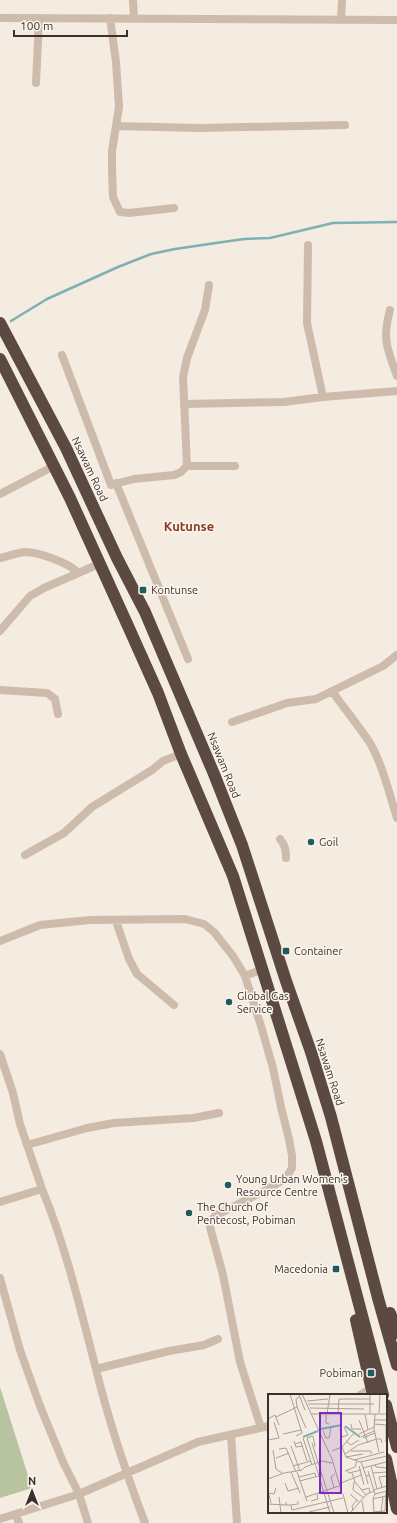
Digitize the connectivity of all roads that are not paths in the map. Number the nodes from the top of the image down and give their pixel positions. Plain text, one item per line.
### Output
1 (133, 0) edge
2 (342, 0) edge
3 (0, 18) edge
4 (110, 18) junction
5 (39, 19) junction
6 (134, 19) junction
7 (341, 20) junction
8 (397, 20) edge
9 (36, 82) dead end
10 (345, 125) dead end
11 (116, 126) junction
12 (174, 208) dead end
13 (308, 245) dead end
14 (209, 286) dead end
15 (390, 310) dead end
16 (0, 323) edge
17 (62, 355) dead end
18 (0, 359) edge
19 (397, 376) edge
20 (397, 390) edge
21 (323, 397) junction
22 (184, 404) junction
23 (66, 448) junction
24 (49, 456) junction
25 (54, 466) junction
26 (187, 466) junction
27 (235, 466) dead end
28 (116, 484) junction
29 (0, 494) edge
30 (0, 558) edge
31 (99, 564) junction
32 (78, 573) junction
33 (0, 631) edge
34 (397, 655) edge
35 (188, 659) dead end
36 (0, 690) edge
37 (332, 691) junction
38 (58, 714) dead end
39 (232, 722) dead end
40 (181, 754) junction
41 (397, 818) edge
42 (280, 839) dead end
43 (25, 855) dead end
44 (286, 858) dead end
45 (116, 921) junction
46 (0, 941) edge
47 (263, 969) junction
48 (244, 976) junction
49 (174, 1005) dead end
50 (0, 1054) edge
51 (219, 1113) dead end
52 (27, 1145) junction
53 (42, 1189) junction
54 (0, 1202) edge
55 (363, 1240) junction
56 (350, 1267) junction
57 (0, 1278) edge
58 (397, 1333) edge
59 (218, 1339) dead end
60 (397, 1364) edge
61 (96, 1369) junction
62 (372, 1392) edge
63 (383, 1394) edge
64 (387, 1409) edge
65 (265, 1427) edge
66 (231, 1435) junction
67 (397, 1447) edge
68 (387, 1464) edge
69 (126, 1472) junction
70 (79, 1494) junction
71 (397, 1509) edge
72 (16, 1514) junction
73 (0, 1520) edge
74 (19, 1523) edge
75 (88, 1523) edge
76 (145, 1523) edge
77 (237, 1523) edge

1 - 6 street
2 - 7 street
3 - 5 street
4 - 5 street
4 - 6 street
4 - 11 street
5 - 9 street
6 - 7 street
7 - 8 street
10 - 11 street
11 - 12 street
13 - 21 street
14 - 22 street
15 - 19 street
16 - 23 highway, Nsawam Road
17 - 28 street
18 - 24 highway
20 - 21 street
21 - 22 street
22 - 26 street
23 - 24 highway
23 - 55 highway, Nsawam Road
24 - 25 highway
25 - 29 street
25 - 31 highway
26 - 27 street
26 - 28 street
28 - 35 street
30 - 32 street
31 - 32 street
31 - 40 highway
32 - 33 street
34 - 37 street
36 - 38 street
37 - 39 street
37 - 41 street
40 - 43 street
40 - 47 highway
42 - 44 street
45 - 46 street
45 - 48 street
45 - 49 street
47 - 48 street
47 - 56 highway
48 - 65 street
50 - 52 street
51 - 52 street
52 - 53 street
53 - 54 street
53 - 61 street
55 - 58 highway, Nsawam Road
55 - 60 highway, Nsawam Road
56 - 62 highway
56 - 63 highway
57 - 70 street
59 - 61 street
61 - 69 street
64 - 67 highway
65 - 66 street
66 - 69 street
66 - 77 street
68 - 71 highway
69 - 70 street
69 - 76 street
70 - 72 street
70 - 75 street
72 - 73 street
72 - 74 street

